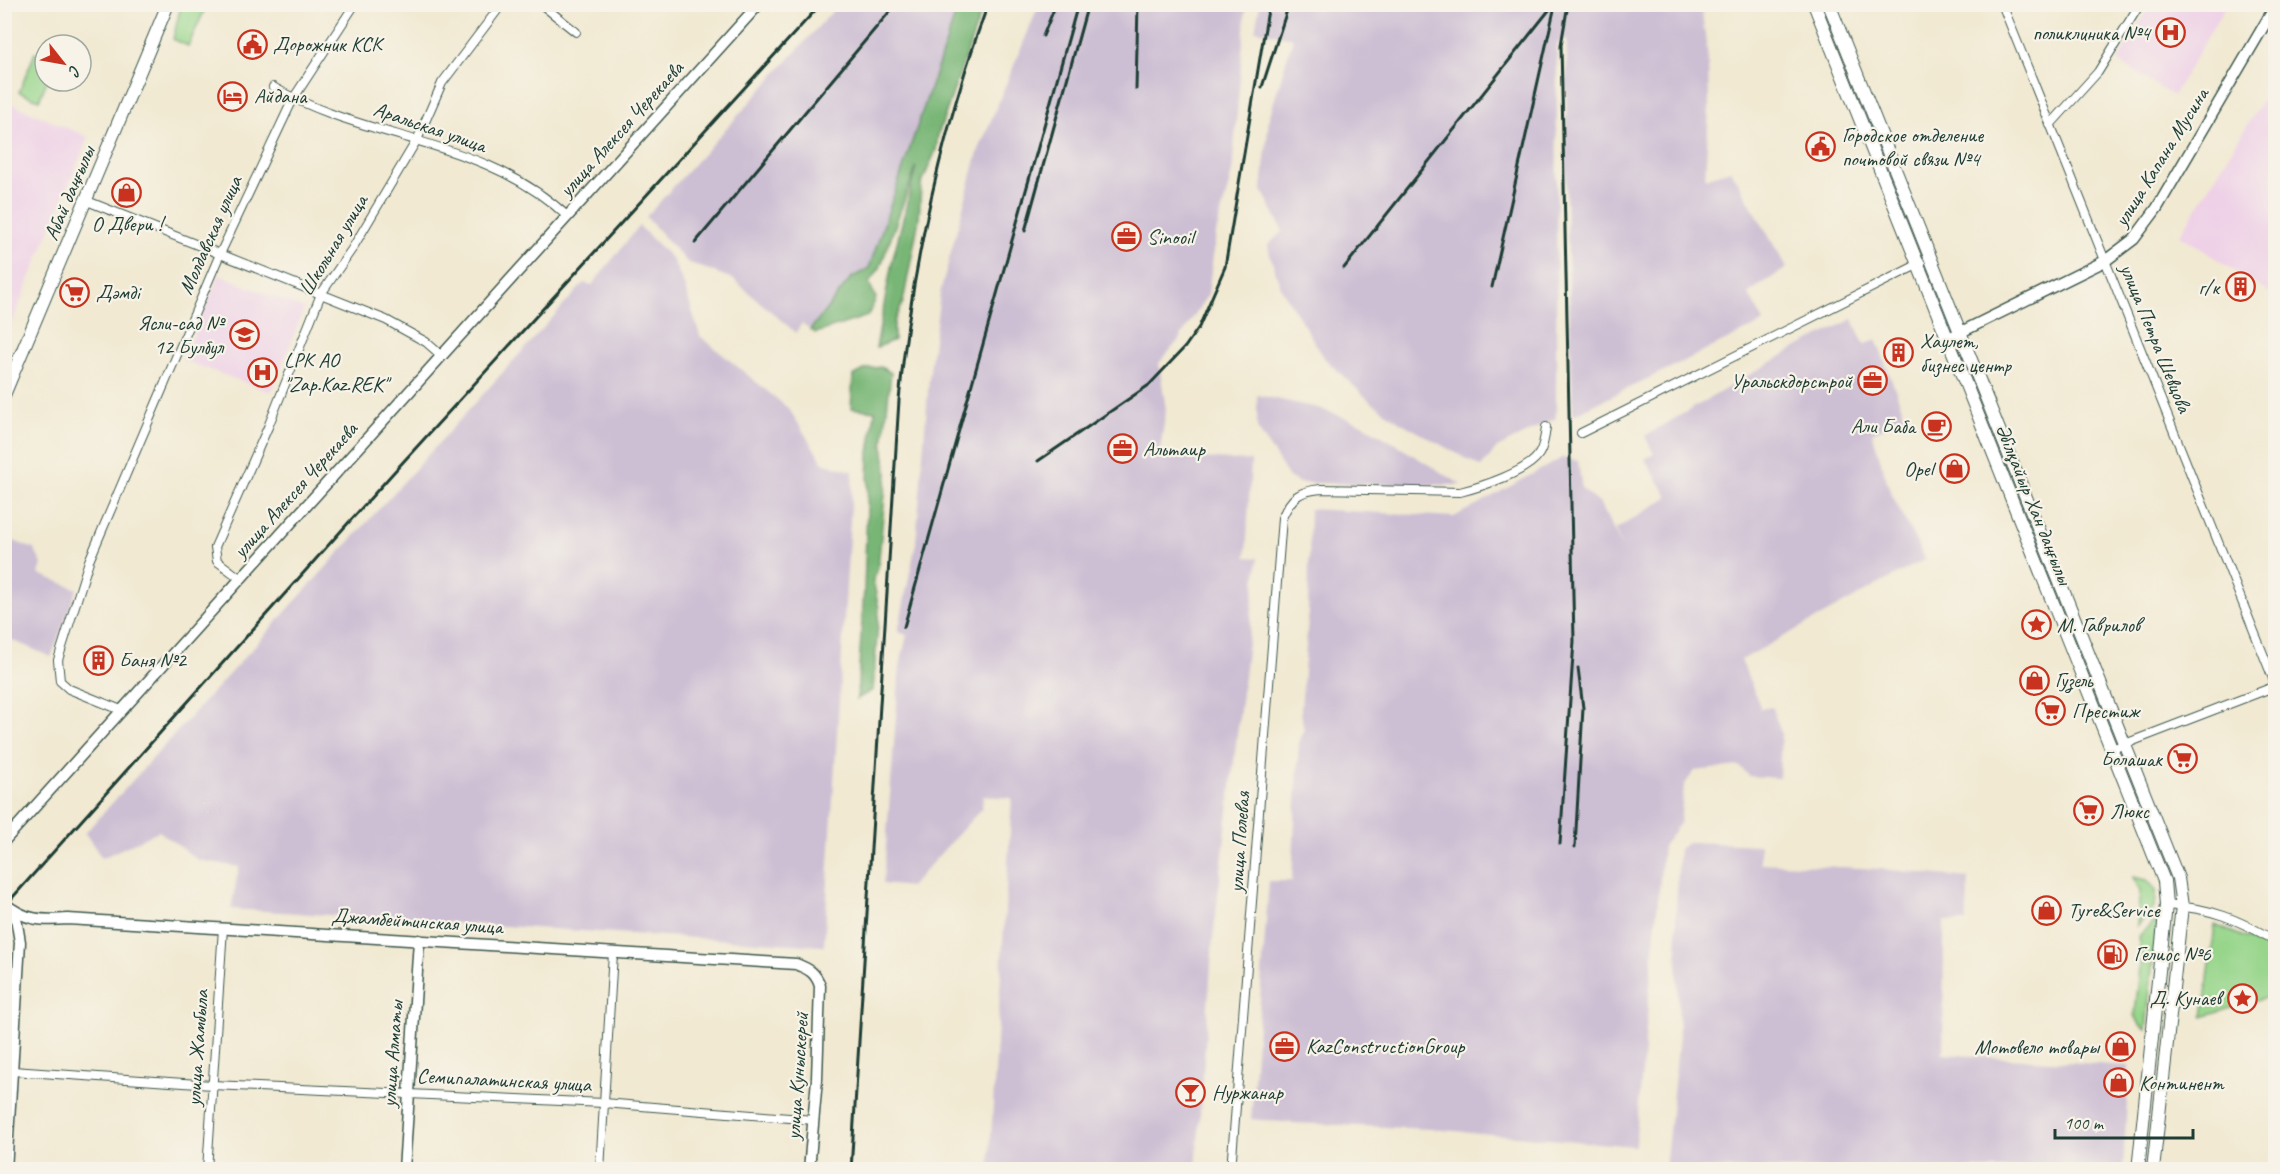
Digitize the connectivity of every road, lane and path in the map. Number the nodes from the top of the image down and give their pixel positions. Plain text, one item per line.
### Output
1 (168, 4) edge
2 (355, 4) edge
3 (502, 4) edge
4 (541, 4) edge
5 (759, 4) edge
6 (1814, 4) edge
7 (1829, 4) edge
8 (2002, 4) edge
9 (2140, 4) edge
10 (2276, 5) edge
11 (576, 32) dead end
12 (273, 87) dead end
13 (294, 99) junction
14 (2050, 125) junction
15 (418, 138) junction
16 (87, 201) junction
17 (568, 217) junction
18 (220, 254) junction
19 (1931, 259) junction
20 (2105, 261) junction
21 (1918, 264) junction
22 (321, 294) junction
23 (1960, 331) junction
24 (1947, 339) junction
25 (442, 356) junction
26 (6, 389) edge
27 (1546, 427) dead end
28 (1581, 433) dead end
29 (242, 579) junction
30 (2275, 686) edge
31 (121, 710) junction
32 (2118, 747) junction
33 (4, 841) edge
34 (4, 903) edge
35 (2166, 905) junction
36 (2182, 906) junction
37 (15, 912) junction
38 (223, 928) junction
39 (419, 940) junction
40 (2276, 941) edge
41 (613, 953) junction
42 (820, 986) joint
43 (13, 1071) junction
44 (212, 1085) junction
45 (409, 1094) junction
46 (604, 1103) junction
47 (814, 1120) junction
48 (6, 1170) edge
49 (207, 1170) edge
50 (404, 1170) edge
51 (600, 1170) edge
52 (809, 1170) edge
53 (1231, 1170) edge
54 (2138, 1170) edge
55 (2153, 1170) edge

1 - 16 main road, Абай даңғылы
2 - 13 street, Молдавская улица
3 - 15 street, Школьная улица
4 - 11 street
5 - 17 street, улица Алексея Черекаева
6 - 21 main road, Әбілқайыр Хан даңғылы
7 - 19 main road, Әбілқайыр Хан даңғылы
8 - 14 street, улица Петра Шевцова
9 - 14 street
10 - 20 street, улица Капана Мусина
12 - 13 street, Аральская улица
13 - 15 street, Аральская улица
13 - 18 street, Молдавская улица
14 - 20 street, улица Петра Шевцова
15 - 17 street, Аральская улица
15 - 22 street, Школьная улица
16 - 18 street
16 - 26 main road, Абай даңғылы
17 - 25 street, улица Алексея Черекаева
18 - 22 street
18 - 31 street, Молдавская улица
19 - 21 street
19 - 23 main road, Әбілқайыр Хан даңғылы
20 - 23 street, улица Капана Мусина
20 - 30 street, улица Петра Шевцова
21 - 24 main road, Әбілқайыр Хан даңғылы
21 - 28 street
22 - 25 street
22 - 29 street, Школьная улица
23 - 24 street, улица Капана Мусина
23 - 32 main road, Әбілқайыр Хан даңғылы
24 - 32 main road, Әбілқайыр Хан даңғылы
25 - 29 street, улица Алексея Черекаева
27 - 53 street, улица Полевая
29 - 31 street, улица Алексея Черекаева
30 - 32 street
31 - 33 street, улица Алексея Черекаева
32 - 35 main road, Әбілқайыр Хан даңғылы
32 - 36 main road, Әбілқайыр Хан даңғылы
34 - 37 street, Джамбейтинская улица
35 - 36 street
35 - 54 main road, Әбілқайыр Хан даңғылы
36 - 40 street
36 - 55 main road, Әбілқайыр Хан даңғылы
37 - 38 street, Джамбейтинская улица
37 - 43 street
38 - 39 street, Джамбейтинская улица
38 - 44 street, улица Жамбыла
39 - 41 street, Джамбейтинская улица
39 - 45 street, улица Алматы
41 - 42 street, Джамбейтинская улица
41 - 46 street
42 - 47 street, улица Куныскерей
43 - 44 street, Семипалатинская улица
43 - 48 street
44 - 45 street, Семипалатинская улица
44 - 49 street, улица Жамбыла
45 - 46 street, Семипалатинская улица
45 - 50 street, улица Алматы
46 - 47 street, Семипалатинская улица
46 - 51 street
47 - 52 street, улица Куныскерей

